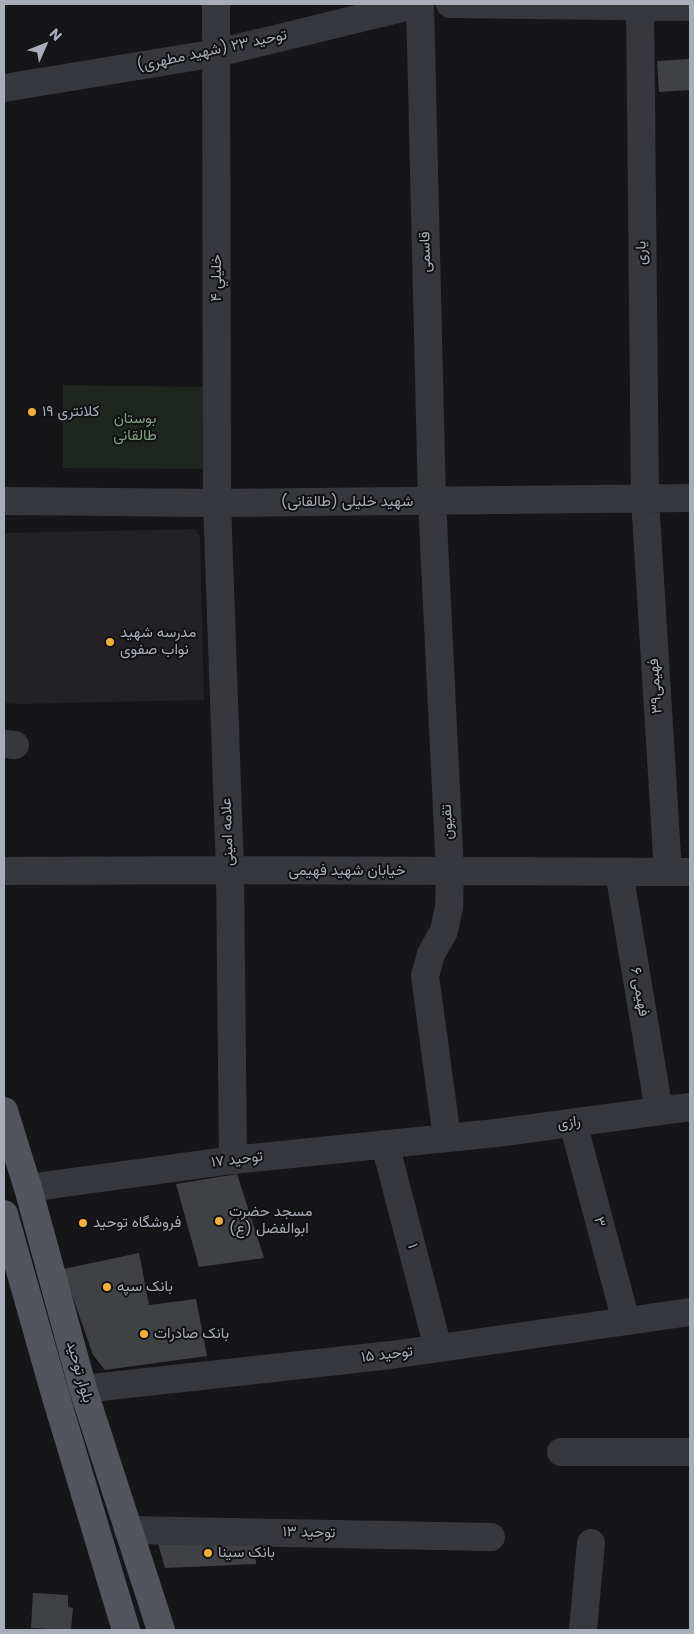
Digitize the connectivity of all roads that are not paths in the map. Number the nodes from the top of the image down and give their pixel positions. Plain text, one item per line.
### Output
1 (216, 4) edge
2 (420, 4) edge
3 (450, 4) edge
4 (640, 5) edge
5 (690, 7) edge
6 (217, 53) junction
7 (4, 88) edge
8 (690, 498) edge
9 (645, 499) junction
10 (4, 501) edge
11 (432, 501) junction
12 (217, 503) junction
13 (230, 870) junction
14 (4, 871) edge
15 (450, 872) junction
16 (619, 872) junction
17 (679, 872) edge
18 (690, 1107) edge
19 (4, 1111) edge
20 (659, 1112) junction
21 (573, 1122) junction
22 (447, 1138) junction
23 (385, 1144) junction
24 (233, 1160) junction
25 (28, 1188) junction
26 (4, 1214) edge
27 (690, 1312) edge
28 (626, 1321) junction
29 (438, 1348) junction
30 (83, 1389) junction
31 (561, 1452) dead end
32 (690, 1452) edge
33 (128, 1530) junction
34 (491, 1537) dead end
35 (591, 1543) dead end
36 (126, 1630) edge
37 (161, 1630) edge
38 (584, 1630) edge

1 - 6 street, خليلي ۴
2 - 6 street, توحید ۲۳ (شهید مطهری)
2 - 11 street, قاسمی
3 - 4 street
4 - 5 street
4 - 9 street, یاری
6 - 7 street, توحید ۲۳ (شهید مطهری)
6 - 12 street, خليلي ۴
8 - 9 street, شهید خلیلی (طالقانی)
9 - 11 street, شهید خلیلی (طالقانی)
9 - 17 street, فهیمی۳۹
10 - 12 street, شهید خلیلی (طالقانی)
11 - 12 street, شهید خلیلی (طالقانی)
11 - 15 street, تقیون
12 - 13 street, علامه امینی
13 - 14 street, خیابان شهید فهیمی
13 - 15 street, خیابان شهید فهیمی
13 - 24 street, علامه امینی
15 - 16 street, خیابان شهید فهیمی
15 - 22 street, تقیون
16 - 17 street, خیابان شهید فهیمی
16 - 20 street, فهیمی ۶
18 - 20 street, رازی
19 - 25 main road, بلوار توحید
20 - 21 street, رازی
21 - 22 street, رازی
21 - 28 street, ۳
22 - 23 street, توحید ۱۷
23 - 24 street, توحید ۱۷
23 - 29 street, ۱
24 - 25 street, توحید ۱۷
25 - 30 main road, بلوار توحید
26 - 36 main road, بلوار توحید
27 - 28 street, توحید ۱۵
28 - 29 street, توحید ۱۵
29 - 30 street, توحید ۱۵
30 - 33 main road, بلوار توحید
31 - 32 street
33 - 34 street, توحید ۱۳
33 - 37 main road, بلوار توحید
35 - 38 street

